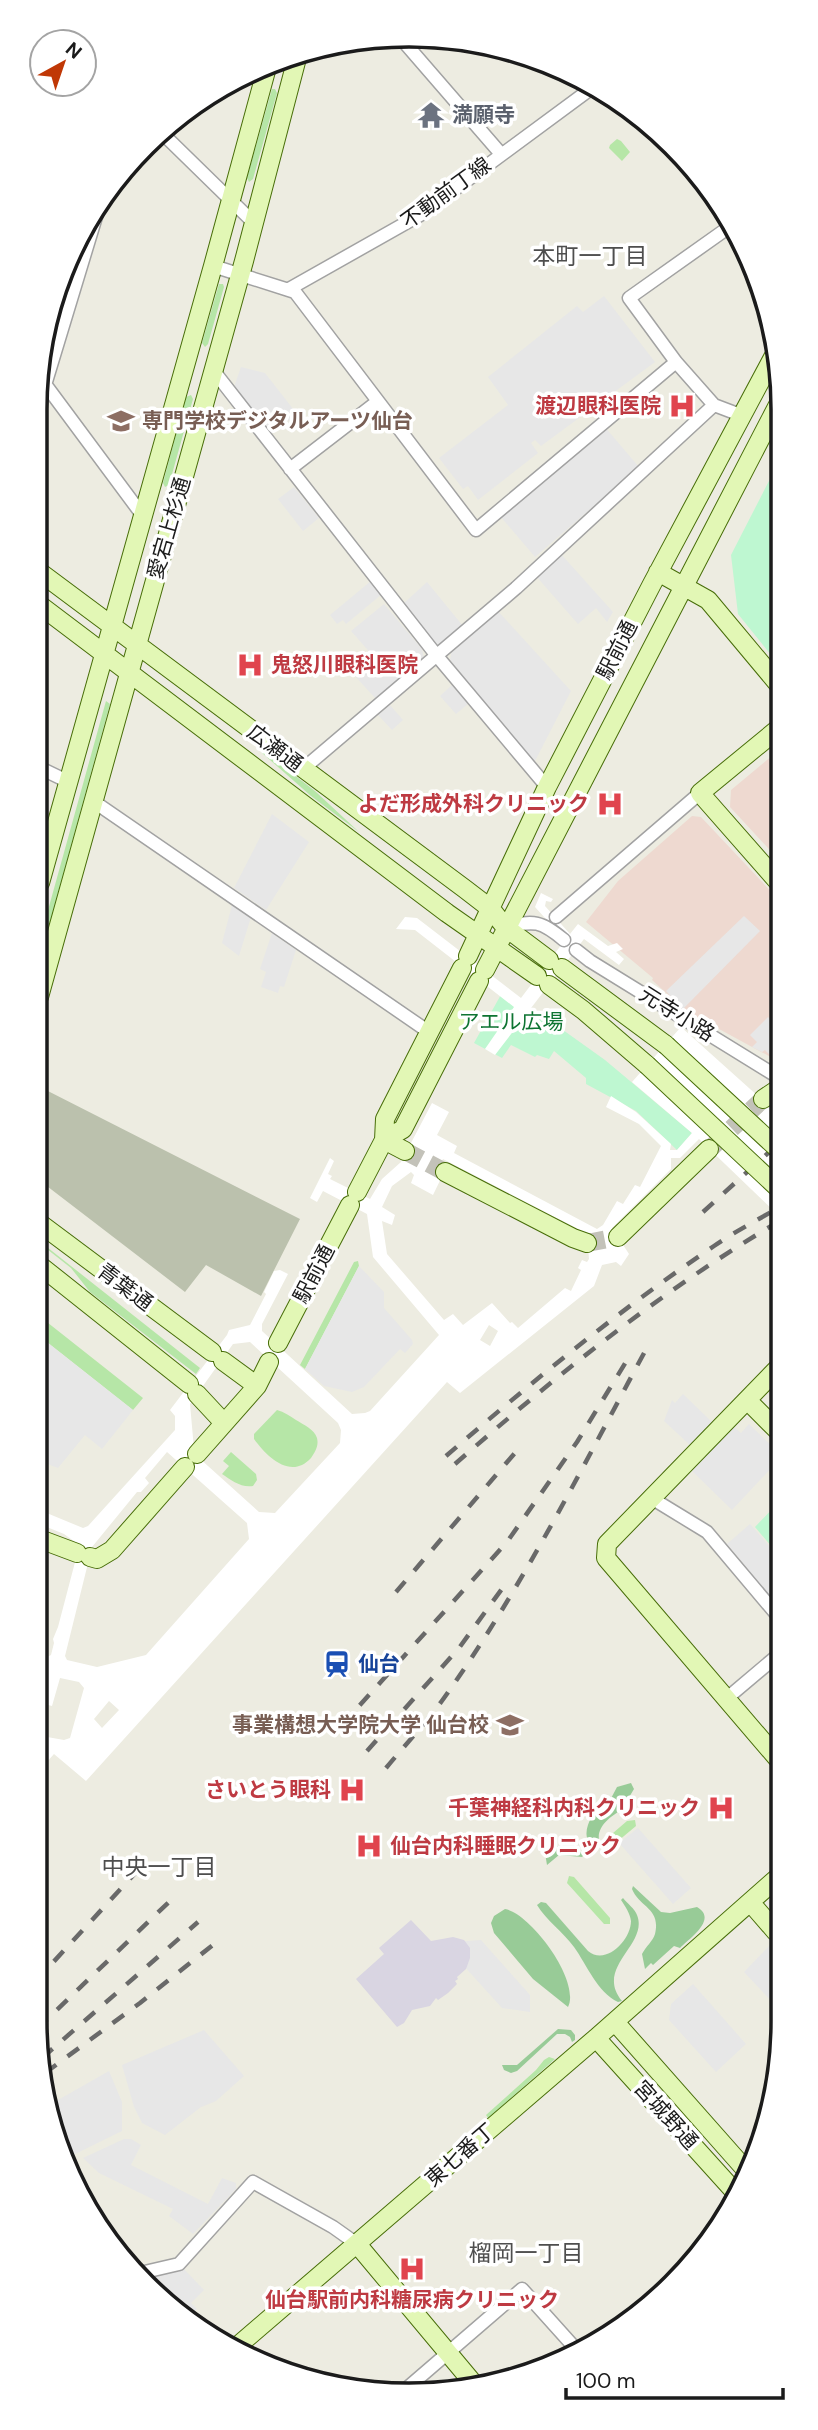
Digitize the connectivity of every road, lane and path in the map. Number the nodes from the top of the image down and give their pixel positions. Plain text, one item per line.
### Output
1 (408, 47) edge
2 (295, 65) edge
3 (264, 78) edge
4 (585, 93) edge
5 (168, 139) edge
6 (501, 154) junction
7 (231, 201) junction
8 (254, 223) junction
9 (724, 231) edge
10 (87, 245) edge
11 (214, 266) junction
12 (240, 274) junction
13 (289, 289) junction
14 (676, 362) junction
15 (50, 364) edge
16 (768, 367) edge
17 (213, 370) junction
18 (48, 388) edge
19 (377, 402) junction
20 (714, 405) junction
21 (743, 416) junction
22 (771, 418) edge
23 (290, 469) junction
24 (142, 516) junction
25 (658, 572) junction
26 (47, 577) edge
27 (683, 586) junction
28 (47, 610) edge
29 (111, 625) junction
30 (136, 643) junction
31 (104, 653) junction
32 (437, 656) junction
33 (129, 673) junction
34 (771, 675) edge
35 (771, 735) edge
36 (303, 769) junction
37 (47, 771) edge
38 (69, 782) junction
39 (547, 787) junction
40 (700, 793) junction
41 (93, 801) junction
42 (47, 859) edge
43 (771, 874) edge
44 (491, 909) junction
45 (552, 923) junction
46 (505, 927) junction
47 (479, 934) junction
48 (564, 940) dead end
49 (497, 946) junction
50 (576, 950) dead end
51 (47, 968) edge
52 (429, 1032) junction
53 (771, 1073) edge
54 (384, 1140) junction
55 (771, 1142) edge
56 (709, 1149) tunnel mouth
57 (405, 1151) tunnel mouth
58 (445, 1172) tunnel mouth
59 (771, 1181) edge
60 (47, 1229) edge
61 (618, 1237) tunnel mouth
62 (587, 1243) tunnel mouth
63 (47, 1271) edge
64 (278, 1343) dead end
65 (269, 1362) dead end
66 (771, 1374) edge
67 (257, 1386) junction
68 (747, 1400) junction
69 (224, 1423) junction
70 (771, 1424) edge
71 (653, 1499) junction
72 (47, 1542) edge
73 (771, 1608) edge
74 (771, 1661) edge
75 (726, 1699) junction
76 (771, 1752) edge
77 (771, 1883) edge
78 (750, 1902) junction
79 (771, 1926) edge
80 (615, 2022) junction
81 (596, 2038) junction
82 (741, 2164) edge
83 (730, 2187) edge
84 (356, 2245) junction
85 (148, 2271) edge
86 (243, 2342) edge
87 (571, 2344) edge
88 (447, 2353) junction
89 (469, 2378) edge
90 (413, 2383) edge

1 - 6 street
2 - 8 street, 愛宕上杉通
3 - 7 street, 愛宕上杉通
4 - 6 street, 不動前丁線
5 - 7 street
6 - 13 street, 不動前丁線
7 - 8 street
7 - 11 street, 愛宕上杉通
8 - 12 street, 愛宕上杉通
9 - 14 street
10 - 15 street
11 - 12 street
11 - 24 street, 愛宕上杉通
12 - 13 street
12 - 17 street, 愛宕上杉通
13 - 19 street
14 - 19 street
14 - 20 street
16 - 21 street, 駅前通
17 - 23 street
17 - 30 street, 愛宕上杉通
18 - 24 street
19 - 23 street
20 - 21 street
20 - 32 street
21 - 25 street, 駅前通
22 - 27 street, 駅前通
23 - 32 street
24 - 29 street, 愛宕上杉通
25 - 27 street
25 - 39 street, 駅前通
26 - 29 street, 広瀬通
27 - 34 street
27 - 46 street, 駅前通
28 - 31 street, 広瀬通
29 - 30 street, 広瀬通
29 - 31 street, 愛宕上杉通
30 - 33 street, 愛宕上杉通
30 - 36 street, 広瀬通
31 - 33 street, 広瀬通
31 - 38 street, 愛宕上杉通
32 - 36 street
32 - 39 street
33 - 41 street, 愛宕上杉通
33 - 47 street, 広瀬通
35 - 40 street
36 - 44 street, 広瀬通
37 - 38 street
38 - 42 street, 愛宕上杉通
39 - 44 street, 駅前通
40 - 43 street
40 - 45 street
41 - 51 street, 愛宕上杉通
41 - 52 street
44 - 46 street, 広瀬通
44 - 47 street, 駅前通
45 - 46 street
45 - 48 street
46 - 49 street, 駅前通
46 - 55 street, 広瀬通, bridge
47 - 49 street, 広瀬通
47 - 52 street, 駅前通
49 - 54 street, 駅前通
49 - 59 street, 広瀬通, bridge
50 - 53 street, 元寺小路
52 - 54 street, 駅前通
54 - 57 street
54 - 64 street, 駅前通
56 - 61 street
58 - 62 street
60 - 67 street, 青葉通
63 - 69 street, 青葉通
65 - 67 street
66 - 68 street
67 - 69 street
68 - 70 street
68 - 71 street
69 - 72 street
71 - 73 street
71 - 75 street
74 - 75 street
75 - 76 street
77 - 78 street, 東七番丁
78 - 79 street
78 - 80 street, 東七番丁
80 - 81 street, 東七番丁
80 - 82 street, 宮城野通
81 - 83 street, 宮城野通
81 - 84 street, 東七番丁
84 - 85 street
84 - 86 street, 東七番丁
84 - 88 street
87 - 88 street
88 - 89 street
88 - 90 street

